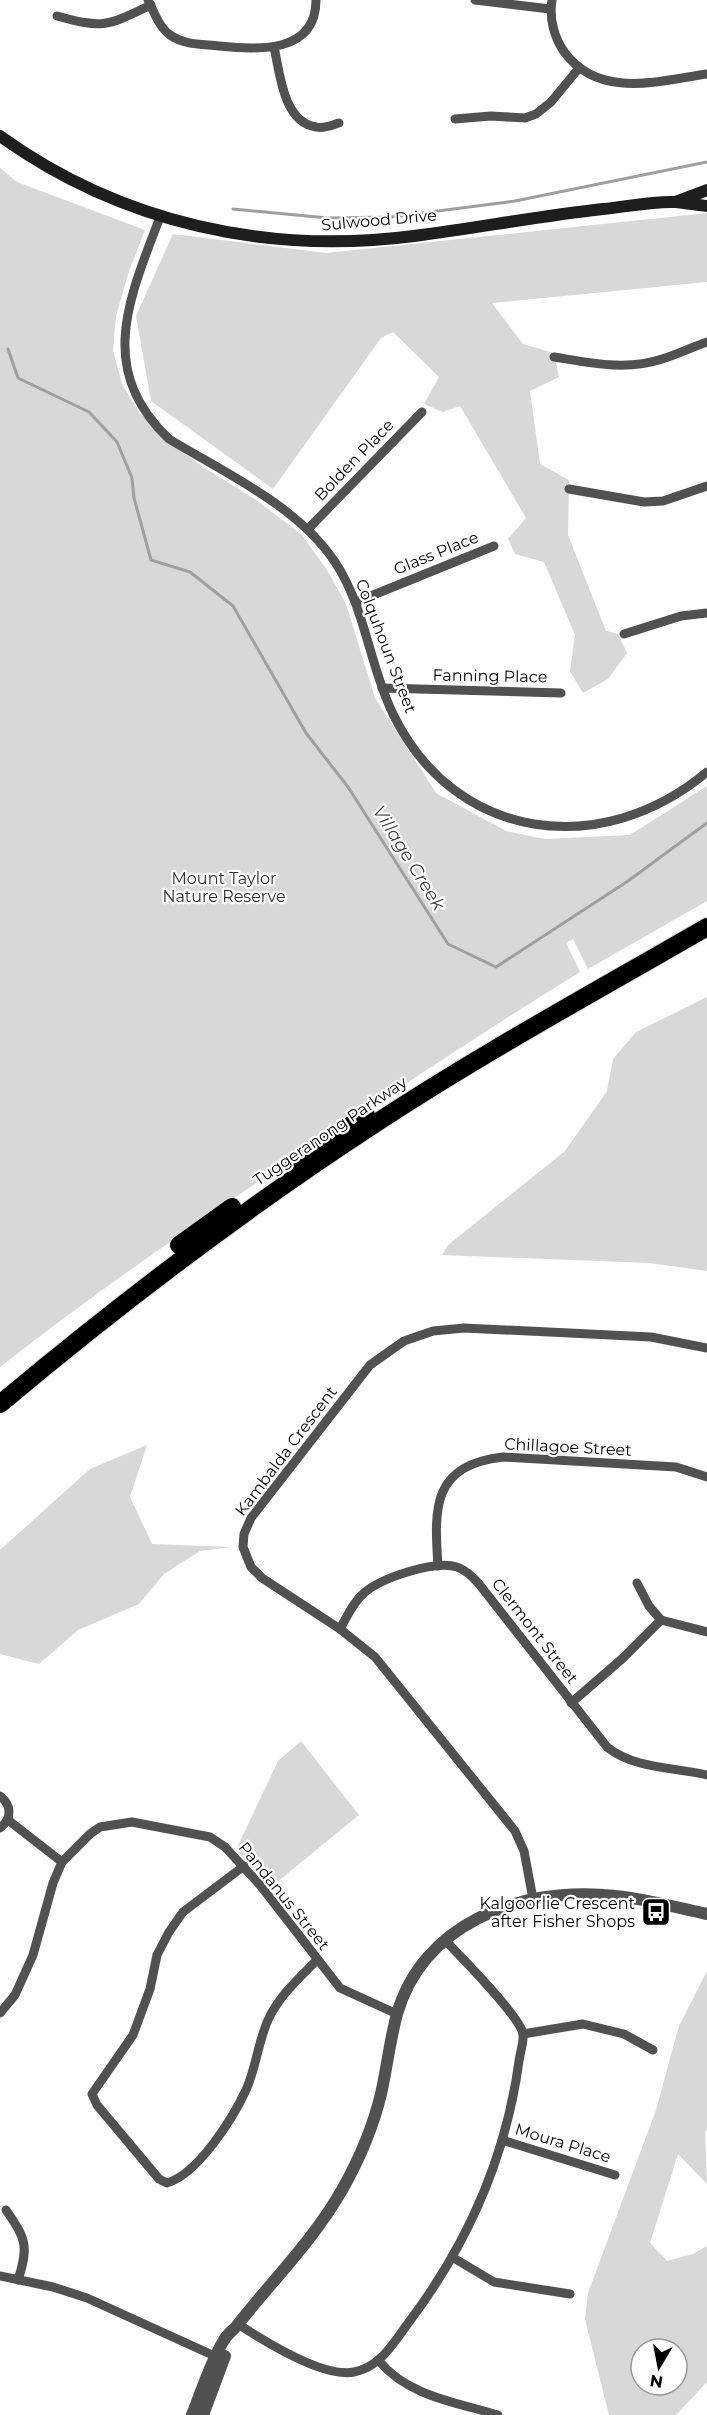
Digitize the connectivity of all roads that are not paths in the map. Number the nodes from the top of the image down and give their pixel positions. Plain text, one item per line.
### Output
1 (316, 0) edge
2 (475, 0) edge
3 (149, 3) edge
4 (551, 4) edge
5 (57, 16) dead end
6 (274, 47) junction
7 (579, 68) junction
8 (707, 74) edge
9 (455, 119) dead end
10 (339, 123) dead end
11 (0, 136) edge
12 (707, 190) edge
13 (674, 202) junction
14 (707, 206) edge
15 (160, 217) junction
16 (707, 342) edge
17 (554, 357) dead end
18 (422, 412) dead end
19 (707, 486) edge
20 (569, 489) dead end
21 (308, 529) junction
22 (494, 546) dead end
23 (356, 602) junction
24 (707, 613) edge
25 (624, 634) dead end
26 (382, 688) junction
27 (561, 693) dead end
28 (707, 772) edge
29 (707, 913) edge
30 (707, 927) edge
31 (707, 1348) edge
32 (0, 1389) edge
33 (0, 1404) edge
34 (707, 1477) edge
35 (438, 1566) junction
36 (637, 1583) dead end
37 (661, 1620) junction
38 (340, 1629) junction
39 (707, 1632) edge
40 (571, 1702) junction
41 (707, 1775) edge
42 (0, 1796) edge
43 (8, 1820) junction
44 (0, 1828) edge
45 (62, 1862) junction
46 (244, 1866) junction
47 (533, 1899) junction
48 (687, 1910) junction
49 (707, 1914) edge
50 (707, 1921) edge
51 (445, 1940) junction
52 (317, 1960) junction
53 (1, 2010) edge
54 (398, 2014) junction
55 (523, 2034) junction
56 (653, 2050) dead end
57 (502, 2140) junction
58 (615, 2175) dead end
59 (6, 2210) dead end
60 (452, 2257) junction
61 (0, 2276) edge
62 (18, 2280) junction
63 (570, 2294) dead end
64 (238, 2324) junction
65 (220, 2358) junction
66 (379, 2361) junction
67 (192, 2415) edge
68 (203, 2415) edge
69 (498, 2415) edge

1 - 6 street
2 - 4 street
3 - 5 street
3 - 6 street
4 - 7 street
6 - 10 street
7 - 8 street
7 - 9 street
11 - 15 main road, Sulwood Drive
12 - 13 main road, Sulwood Drive
13 - 14 main road, Sulwood Drive
13 - 15 main road, Sulwood Drive
15 - 21 street, Colquhoun Street
16 - 17 street
18 - 21 street, Bolden Place
19 - 20 street
21 - 23 street, Colquhoun Street
22 - 23 street, Glass Place
23 - 26 street, Colquhoun Street
24 - 25 street
26 - 27 street, Fanning Place
26 - 28 street, Colquhoun Street
29 - 32 highway, Tuggeranong Parkway
30 - 33 highway, Tuggeranong Parkway
31 - 38 street, Kambalda Crescent
34 - 35 street, Chillagoe Street
35 - 38 street, Clermont Street
35 - 40 street, Clermont Street
36 - 37 street
37 - 39 street
37 - 40 street
38 - 47 street, Kambalda Crescent
40 - 41 street, Clermont Street
42 - 43 street
43 - 44 street
43 - 45 street
45 - 46 street, Pandanus Street
45 - 53 street, Pandanus Street
46 - 52 street, Pandanus Street
46 - 52 street
47 - 48 street
47 - 51 street
48 - 49 street
48 - 50 street
51 - 54 street
51 - 55 street
52 - 54 street, Pandanus Street
54 - 64 street
55 - 56 street
55 - 57 street
57 - 58 street, Moura Place
57 - 60 street
59 - 62 street
60 - 63 street
60 - 66 street
61 - 62 street
62 - 65 street
64 - 65 street
64 - 66 street
65 - 67 street
65 - 68 street
66 - 69 street

